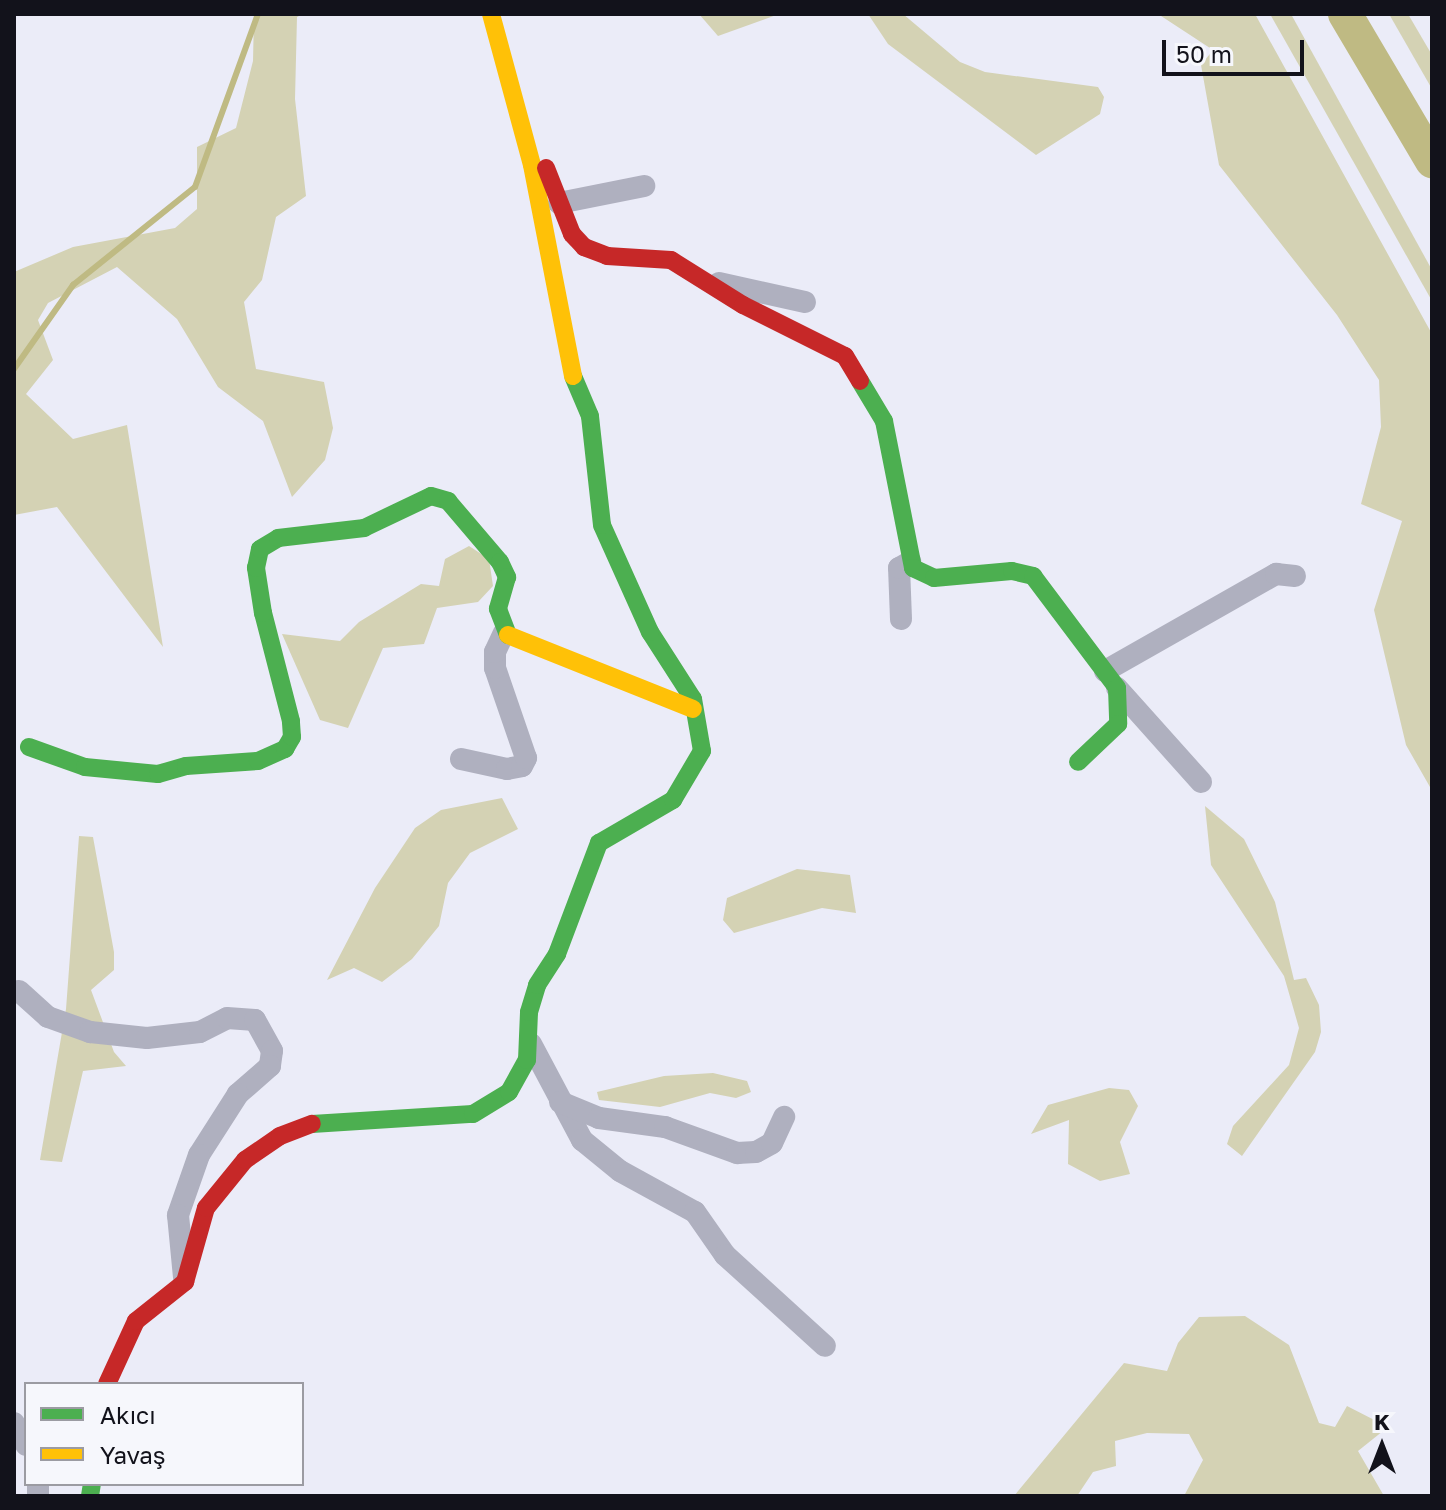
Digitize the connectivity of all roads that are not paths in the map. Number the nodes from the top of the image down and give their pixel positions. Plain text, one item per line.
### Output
1 (491, 14) edge
2 (506, 69) junction
3 (644, 186) dead end
4 (559, 203) junction
5 (702, 280) junction
6 (805, 302) dead end
7 (910, 562) junction
8 (1295, 576) dead end
9 (901, 619) dead end
10 (504, 633) junction
11 (1111, 680) junction
12 (693, 709) junction
13 (29, 747) dead end
14 (461, 759) dead end
15 (1078, 762) dead end
16 (1201, 782) dead end
17 (19, 991) dead end
18 (531, 1044) junction
19 (560, 1102) junction
20 (784, 1117) dead end
21 (185, 1282) junction
22 (825, 1346) dead end
23 (108, 1382) edge

1 - 2 street
2 - 4 street
2 - 12 street
3 - 4 street
4 - 5 street
5 - 6 street
5 - 7 street
7 - 9 street
7 - 11 street
8 - 11 street
10 - 12 street
10 - 13 street
10 - 14 street
11 - 15 street
11 - 16 street
12 - 18 street
17 - 21 street
18 - 19 street
18 - 21 street
19 - 20 street
19 - 22 street
21 - 23 street

